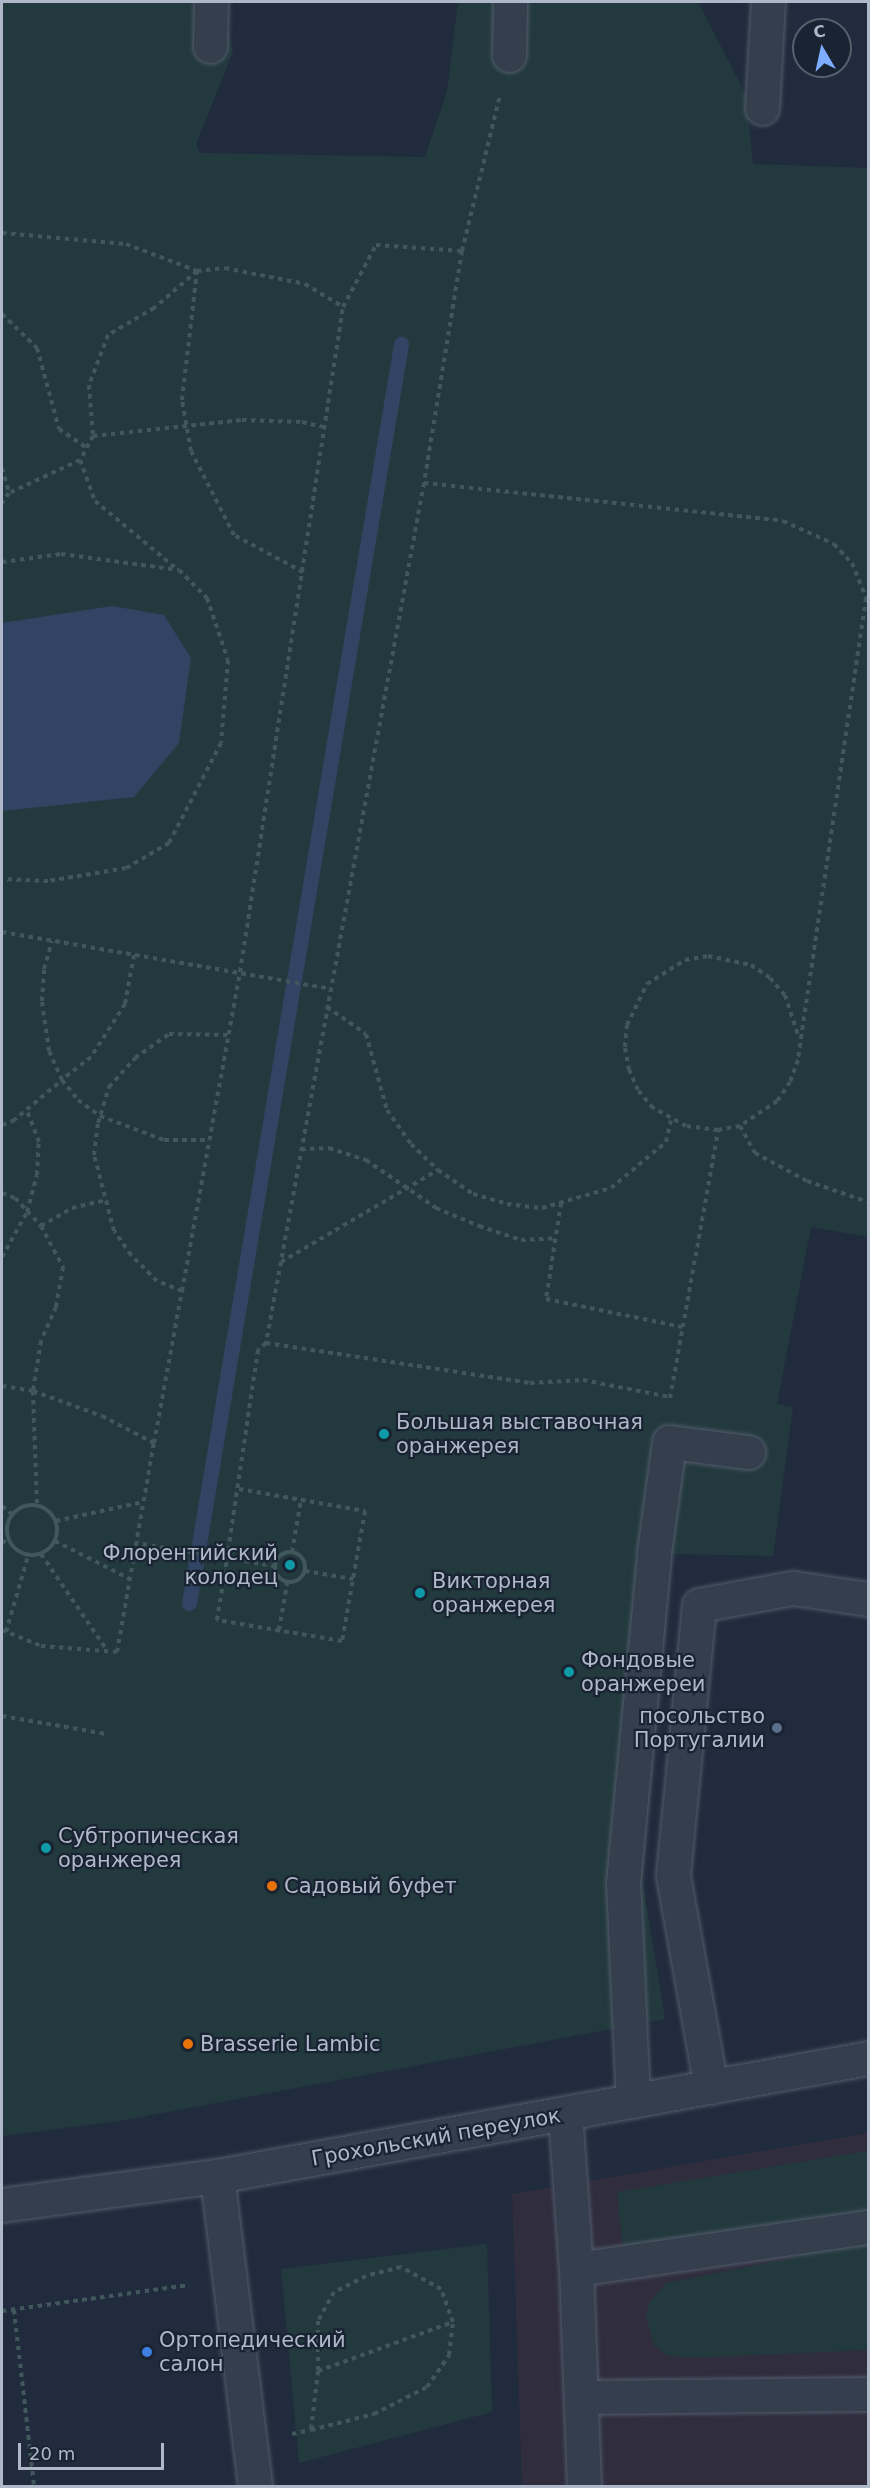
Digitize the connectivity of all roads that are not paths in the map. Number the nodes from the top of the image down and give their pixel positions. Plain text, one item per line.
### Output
1 (211, 2) edge
2 (510, 2) edge
3 (768, 2) edge
4 (210, 46) dead end
5 (509, 55) road end
6 (762, 108) dead end
7 (748, 1452) dead end
8 (868, 1599) edge
9 (868, 2058) edge
10 (711, 2087) junction
11 (633, 2101) junction
12 (565, 2113) junction
13 (217, 2176) junction
14 (2, 2205) edge
15 (868, 2227) edge
16 (576, 2269) junction
17 (868, 2394) edge
18 (581, 2397) junction
19 (255, 2487) edge
20 (584, 2487) edge

1 - 4 street
2 - 5 street
3 - 6 street
7 - 11 street
8 - 10 street
9 - 10 street, Грохольский переулок
10 - 11 street, Грохольский переулок
11 - 12 street, Грохольский переулок
12 - 13 street, Грохольский переулок
12 - 16 street
13 - 14 street, Грохольский переулок
13 - 19 street
15 - 16 street
16 - 18 street
17 - 18 street
18 - 20 street

